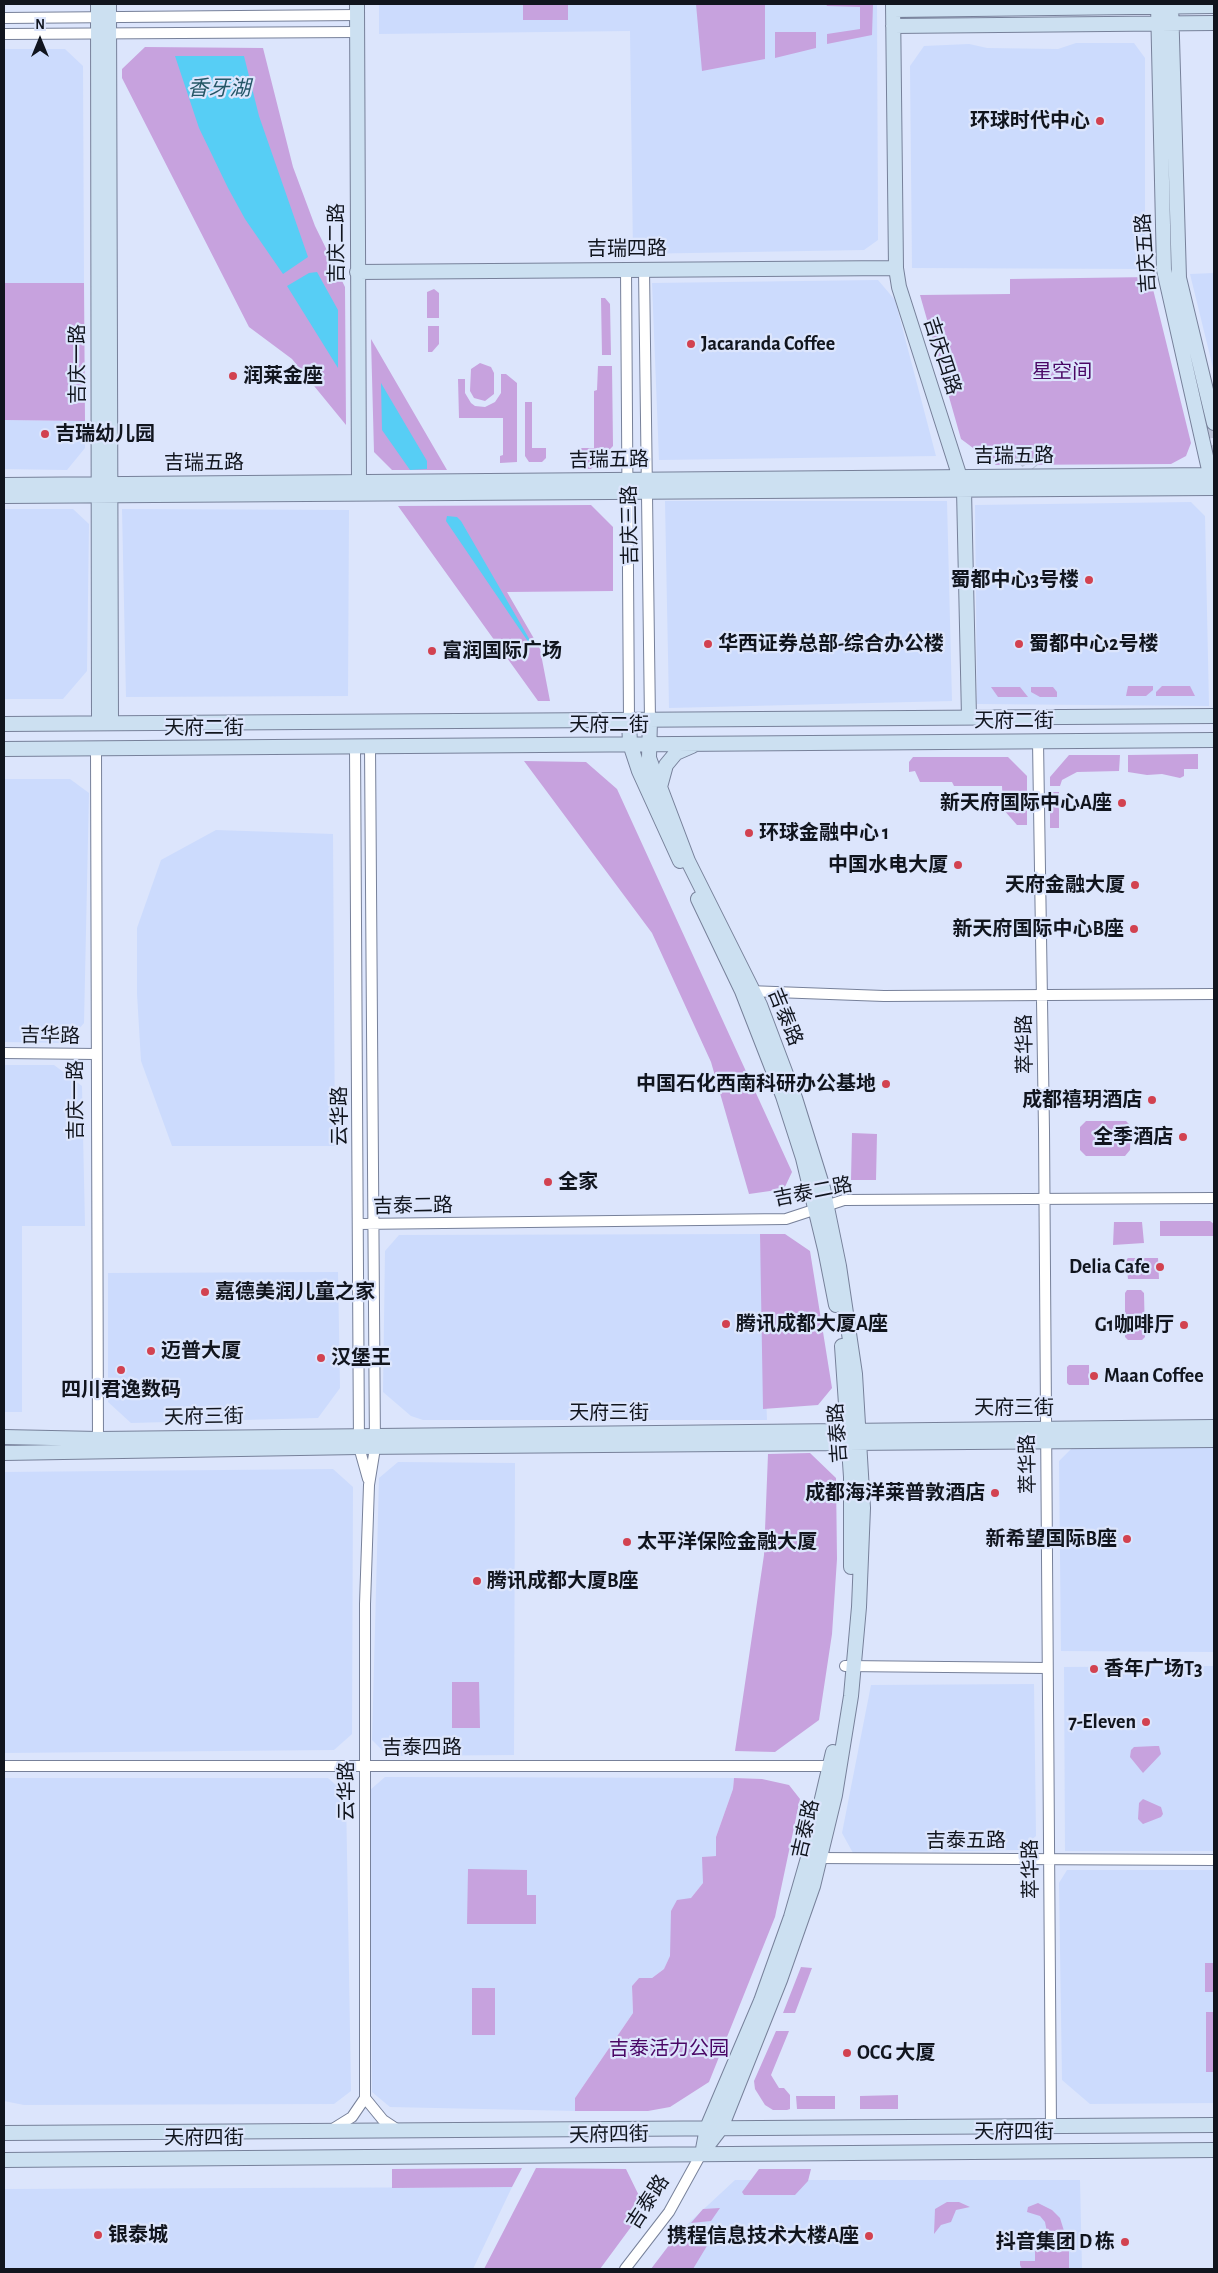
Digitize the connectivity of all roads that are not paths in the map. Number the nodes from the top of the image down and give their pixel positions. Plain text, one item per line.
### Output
1 (1165, 5) edge
2 (1214, 6) edge
3 (893, 7) edge
4 (357, 9) edge
5 (104, 10) edge
6 (4, 18) edge
7 (1214, 22) edge
8 (1165, 23) junction
9 (894, 26) junction
10 (357, 32) junction
11 (104, 33) junction
12 (4, 34) edge
13 (896, 268) junction
14 (644, 269) junction
15 (626, 270) junction
16 (358, 272) junction
17 (1214, 423) tunnel mouth
18 (360, 482) junction
19 (962, 483) junction
20 (1213, 484) edge
21 (4, 485) edge
22 (627, 486) junction
23 (647, 486) junction
24 (104, 490) junction
25 (4, 496) edge
26 (1214, 716) edge
27 (969, 717) junction
28 (629, 720) junction
29 (650, 720) junction
30 (105, 723) junction
31 (4, 724) edge
32 (1214, 740) edge
33 (1038, 741) junction
34 (630, 744) junction
35 (648, 744) junction
36 (713, 744) junction
37 (355, 746) junction
38 (370, 746) junction
39 (4, 749) edge
40 (96, 749) junction
41 (660, 787) junction
42 (748, 991) junction
43 (1214, 994) edge
44 (1042, 996) junction
45 (4, 1054) edge
46 (96, 1054) junction
47 (1214, 1198) edge
48 (1043, 1199) junction
49 (821, 1208) junction
50 (358, 1224) junction
51 (373, 1224) junction
52 (1214, 1427) edge
53 (1045, 1435) junction
54 (853, 1436) junction
55 (4, 1437) edge
56 (1214, 1440) edge
57 (360, 1441) junction
58 (375, 1442) junction
59 (98, 1445) junction
60 (4, 1453) edge
61 (369, 1485) junction
62 (849, 1666) junction
63 (1047, 1668) junction
64 (4, 1766) edge
65 (364, 1766) junction
66 (835, 1766) junction
67 (814, 1858) junction
68 (1048, 1858) junction
69 (1214, 1860) edge
70 (365, 2098) junction
71 (1214, 2124) edge
72 (1051, 2126) junction
73 (714, 2128) junction
74 (398, 2130) junction
75 (329, 2131) junction
76 (4, 2133) edge
77 (1214, 2150) edge
78 (702, 2154) junction
79 (4, 2160) edge
80 (625, 2269) edge

1 - 2 street
1 - 3 street
1 - 8 street, 吉庆五路
3 - 9 street, 吉庆四路
4 - 5 street
4 - 10 street, 吉庆二路
5 - 6 street
5 - 11 street, 吉庆一路
7 - 8 street
8 - 9 street
8 - 17 street, 吉庆五路
8 - 20 street, 吉庆五路
9 - 13 street, 吉庆四路
10 - 11 street
10 - 16 street, 吉庆二路
11 - 12 street
11 - 24 street, 吉庆一路
13 - 14 street, 吉瑞四路
13 - 19 street, 吉庆四路
14 - 15 street, 吉瑞四路
14 - 23 street, 吉庆三路
15 - 16 street, 吉瑞四路
15 - 22 street, 吉庆三路
16 - 18 street, 吉庆二路
18 - 22 street, 吉瑞五路
18 - 24 street, 吉瑞五路
19 - 20 street, 吉瑞五路
19 - 20 street, 吉瑞五路
19 - 23 street, 吉瑞五路
19 - 27 street, 吉庆四路
21 - 24 street, 吉瑞五路
22 - 23 street, 吉瑞五路
22 - 24 street, 吉瑞五路
22 - 28 street, 吉庆三路
23 - 29 street, 吉庆三路
24 - 25 street, 吉瑞五路
24 - 30 street, 吉庆一路
26 - 27 street, 天府二街
27 - 29 street, 天府二街
28 - 29 street, 天府二街
28 - 30 street, 天府二街
28 - 34 street, 吉泰路
29 - 35 street, 吉泰路
30 - 31 street, 天府二街
32 - 33 street, 天府二街
33 - 36 street, 天府二街
33 - 44 street, 萃华路
34 - 35 street, 天府二街
34 - 38 street, 天府二街
34 - 42 street, 吉泰路
35 - 36 street, 天府二街
35 - 41 street, 吉泰路
36 - 41 street
37 - 38 street, 天府二街
37 - 40 street, 天府二街
37 - 50 street, 云华路
38 - 51 street, 云华路
39 - 40 street, 天府二街
40 - 46 street, 吉庆一路
41 - 42 street, 吉泰路
42 - 44 street
42 - 49 street, 吉泰路
43 - 44 street
44 - 48 street, 萃华路
45 - 46 street, 吉华路
46 - 59 street, 吉庆一路
47 - 48 street, 吉泰二路
48 - 49 street, 吉泰二路
48 - 53 street, 萃华路
49 - 51 street, 吉泰二路
49 - 54 street, 吉泰路
50 - 51 street, 吉泰二路
50 - 57 street, 云华路
51 - 58 street, 云华路
52 - 53 street, 天府三街
53 - 54 street, 天府三街
53 - 56 street, 天府三街
53 - 63 street, 萃华路
54 - 58 street, 天府三街
54 - 62 street, 吉泰路
55 - 59 street, 天府三街
57 - 58 street, 天府三街
57 - 59 street, 天府三街
57 - 61 street, 云华路
58 - 61 street, 云华路
59 - 60 street, 天府三街
61 - 65 street, 云华路
62 - 63 street
62 - 66 street, 吉泰路
63 - 68 street, 萃华路
64 - 65 street, 吉泰四路
65 - 66 street, 吉泰四路
65 - 70 street, 云华路
66 - 67 street, 吉泰路
67 - 68 street, 吉泰五路
67 - 73 street, 吉泰路
68 - 69 street, 吉泰五路
68 - 72 street, 萃华路
70 - 74 street
70 - 75 street
71 - 72 street, 天府四街
72 - 73 street, 天府四街
73 - 74 street, 天府四街
73 - 78 street, 吉泰路
74 - 75 street, 天府四街
75 - 76 street, 天府四街
77 - 78 street, 天府四街
78 - 79 street, 天府四街
78 - 80 street, 吉泰路

